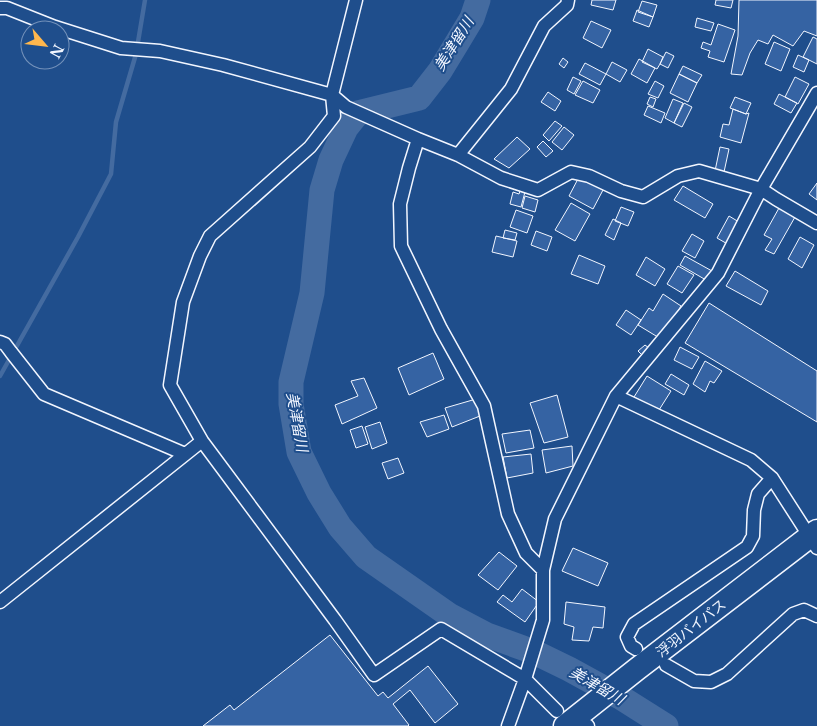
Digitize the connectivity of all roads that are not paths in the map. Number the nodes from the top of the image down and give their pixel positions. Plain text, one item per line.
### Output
1 (356, 0) edge
2 (568, 0) edge
3 (4, 6) edge
4 (817, 93) edge
5 (332, 95) junction
6 (418, 139) junction
7 (458, 155) junction
8 (761, 189) junction
9 (817, 223) edge
10 (0, 342) edge
11 (616, 396) junction
12 (202, 441) junction
13 (185, 454) junction
14 (772, 478) junction
15 (815, 538) edge
16 (542, 570) junction
17 (0, 602) edge
18 (817, 616) edge
19 (637, 659) junction
20 (666, 665) dead end
21 (525, 679) junction
22 (561, 718) edge
23 (589, 719) edge
24 (508, 726) edge

1 - 5 street
2 - 7 street
3 - 5 street
4 - 8 street
5 - 6 street
5 - 12 street
6 - 7 street
6 - 16 street
7 - 8 street
8 - 9 street
8 - 11 street
10 - 13 street
11 - 14 street
11 - 16 street
12 - 13 street
12 - 21 street
13 - 17 street
14 - 15 street
14 - 19 street
15 - 19 highway, 浮羽バイパス
16 - 21 street
18 - 20 street
19 - 23 highway, 浮羽バイパス
21 - 22 street
21 - 24 street
22 - 23 highway, 浮羽バイパス

